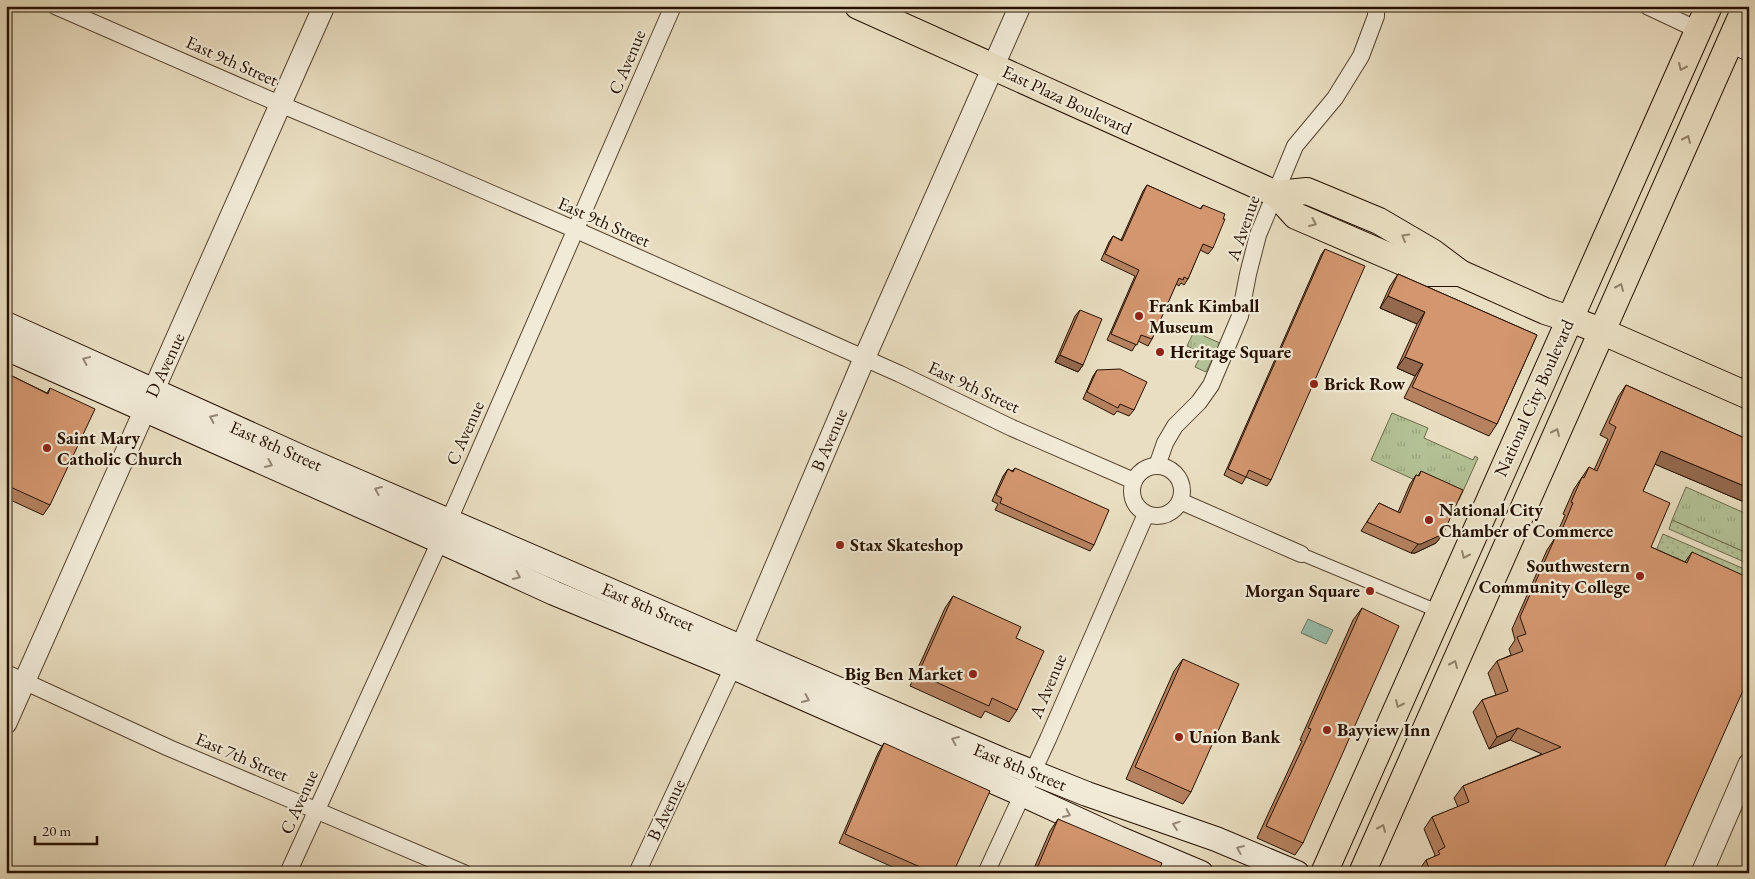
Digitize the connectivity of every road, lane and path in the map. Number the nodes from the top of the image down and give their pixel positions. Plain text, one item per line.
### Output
1 (55, 6) edge
2 (324, 6) edge
3 (672, 6) edge
4 (858, 6) edge
5 (1020, 6) edge
6 (1376, 6) edge
7 (1647, 6) edge
8 (1709, 6) edge
9 (1746, 6) edge
10 (1698, 30) junction
11 (1739, 48) edge
12 (994, 66) junction
13 (282, 105) junction
14 (1276, 194) junction
15 (576, 230) junction
16 (1570, 319) junction
17 (6, 324) edge
18 (1600, 332) junction
19 (6, 348) edge
20 (864, 358) junction
21 (1749, 396) edge
22 (149, 401) junction
23 (1157, 466) junction
24 (1134, 481) junction
25 (1180, 501) junction
26 (1146, 514) junction
27 (445, 530) junction
28 (1301, 554) joint
29 (1433, 610) dead end
30 (737, 657) junction
31 (15, 677) edge
32 (6, 723) edge
33 (1749, 764) edge
34 (1032, 773) junction
35 (1022, 794) junction
36 (316, 811) junction
37 (288, 873) edge
38 (464, 873) edge
39 (637, 873) edge
40 (986, 873) edge
41 (1201, 873) edge
42 (1296, 873) edge
43 (1324, 873) edge
44 (1362, 873) edge
45 (1702, 873) edge

1 - 13 street, East 9th Street
2 - 13 street, D Avenue
3 - 15 street, C Avenue
4 - 12 main road, East Plaza Boulevard
5 - 12 street, B Avenue
6 - 14 street, A Avenue
7 - 10 street
8 - 10 main road, National City Boulevard
9 - 11 main road, National City Boulevard
10 -> 16 main road, National City Boulevard
18 -> 11 main road, National City Boulevard
12 - 14 main road, East Plaza Boulevard
12 - 20 street, B Avenue
13 - 15 street, East 9th Street
13 - 22 street, D Avenue
14 - 16 main road, East Plaza Boulevard
14 - 23 street, A Avenue
15 - 20 street, East 9th Street
15 - 27 street, C Avenue
16 - 18 main road, East Plaza Boulevard
16 -> 43 main road, National City Boulevard
22 -> 17 main road, East 8th Street
18 - 21 main road, East Plaza Boulevard
44 -> 18 main road, National City Boulevard
19 - 22 main road, East 8th Street
20 - 24 street, East 9th Street
20 - 30 street, B Avenue
22 - 27 main road, East 8th Street
22 - 31 street, D Avenue
23 - 24 street
23 - 25 street
24 - 26 street
25 - 26 street
25 - 28 street
26 - 34 street, A Avenue
27 - 30 main road, East 8th Street
27 - 36 street, C Avenue
28 - 29 street
34 -> 30 main road, East 8th Street
30 -> 35 main road, East 8th Street
30 - 39 street, B Avenue
31 - 32 street, D Avenue
31 - 36 street, East 7th Street
33 - 45 street
34 - 35 street, A Avenue
42 -> 34 main road, East 8th Street
35 - 40 street, A Avenue
35 -> 41 main road, East 8th Street
36 - 37 street, C Avenue
36 - 38 street, East 7th Street

